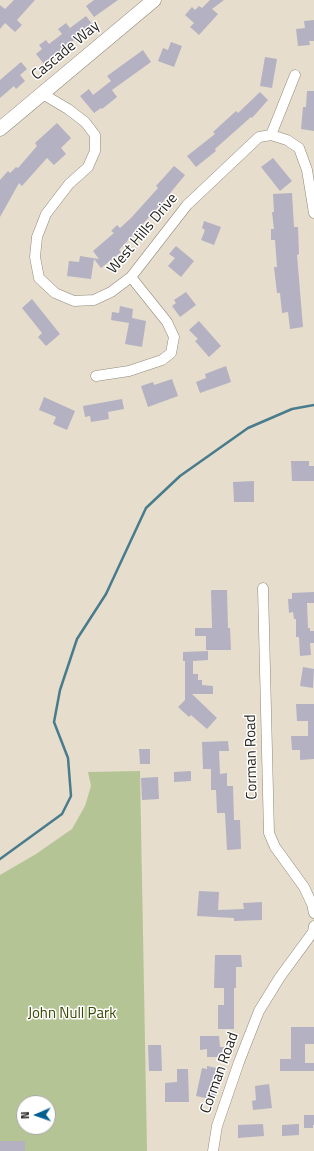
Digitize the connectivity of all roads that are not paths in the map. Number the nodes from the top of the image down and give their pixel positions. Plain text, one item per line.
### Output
1 (154, 0) edge
2 (295, 74) dead end
3 (42, 93) junction
4 (0, 129) edge
5 (271, 134) junction
6 (314, 213) edge
7 (131, 277) junction
8 (96, 376) dead end
9 (263, 588) dead end
10 (314, 913) edge
11 (314, 926) edge
12 (213, 1151) edge

1 - 3 street, Cascade Way
2 - 5 street
3 - 4 street, Cascade Way
3 - 7 street, West Hills Drive
5 - 6 street
5 - 7 street, West Hills Drive
7 - 8 street
9 - 10 street, Corman Road
11 - 12 street, Corman Road

